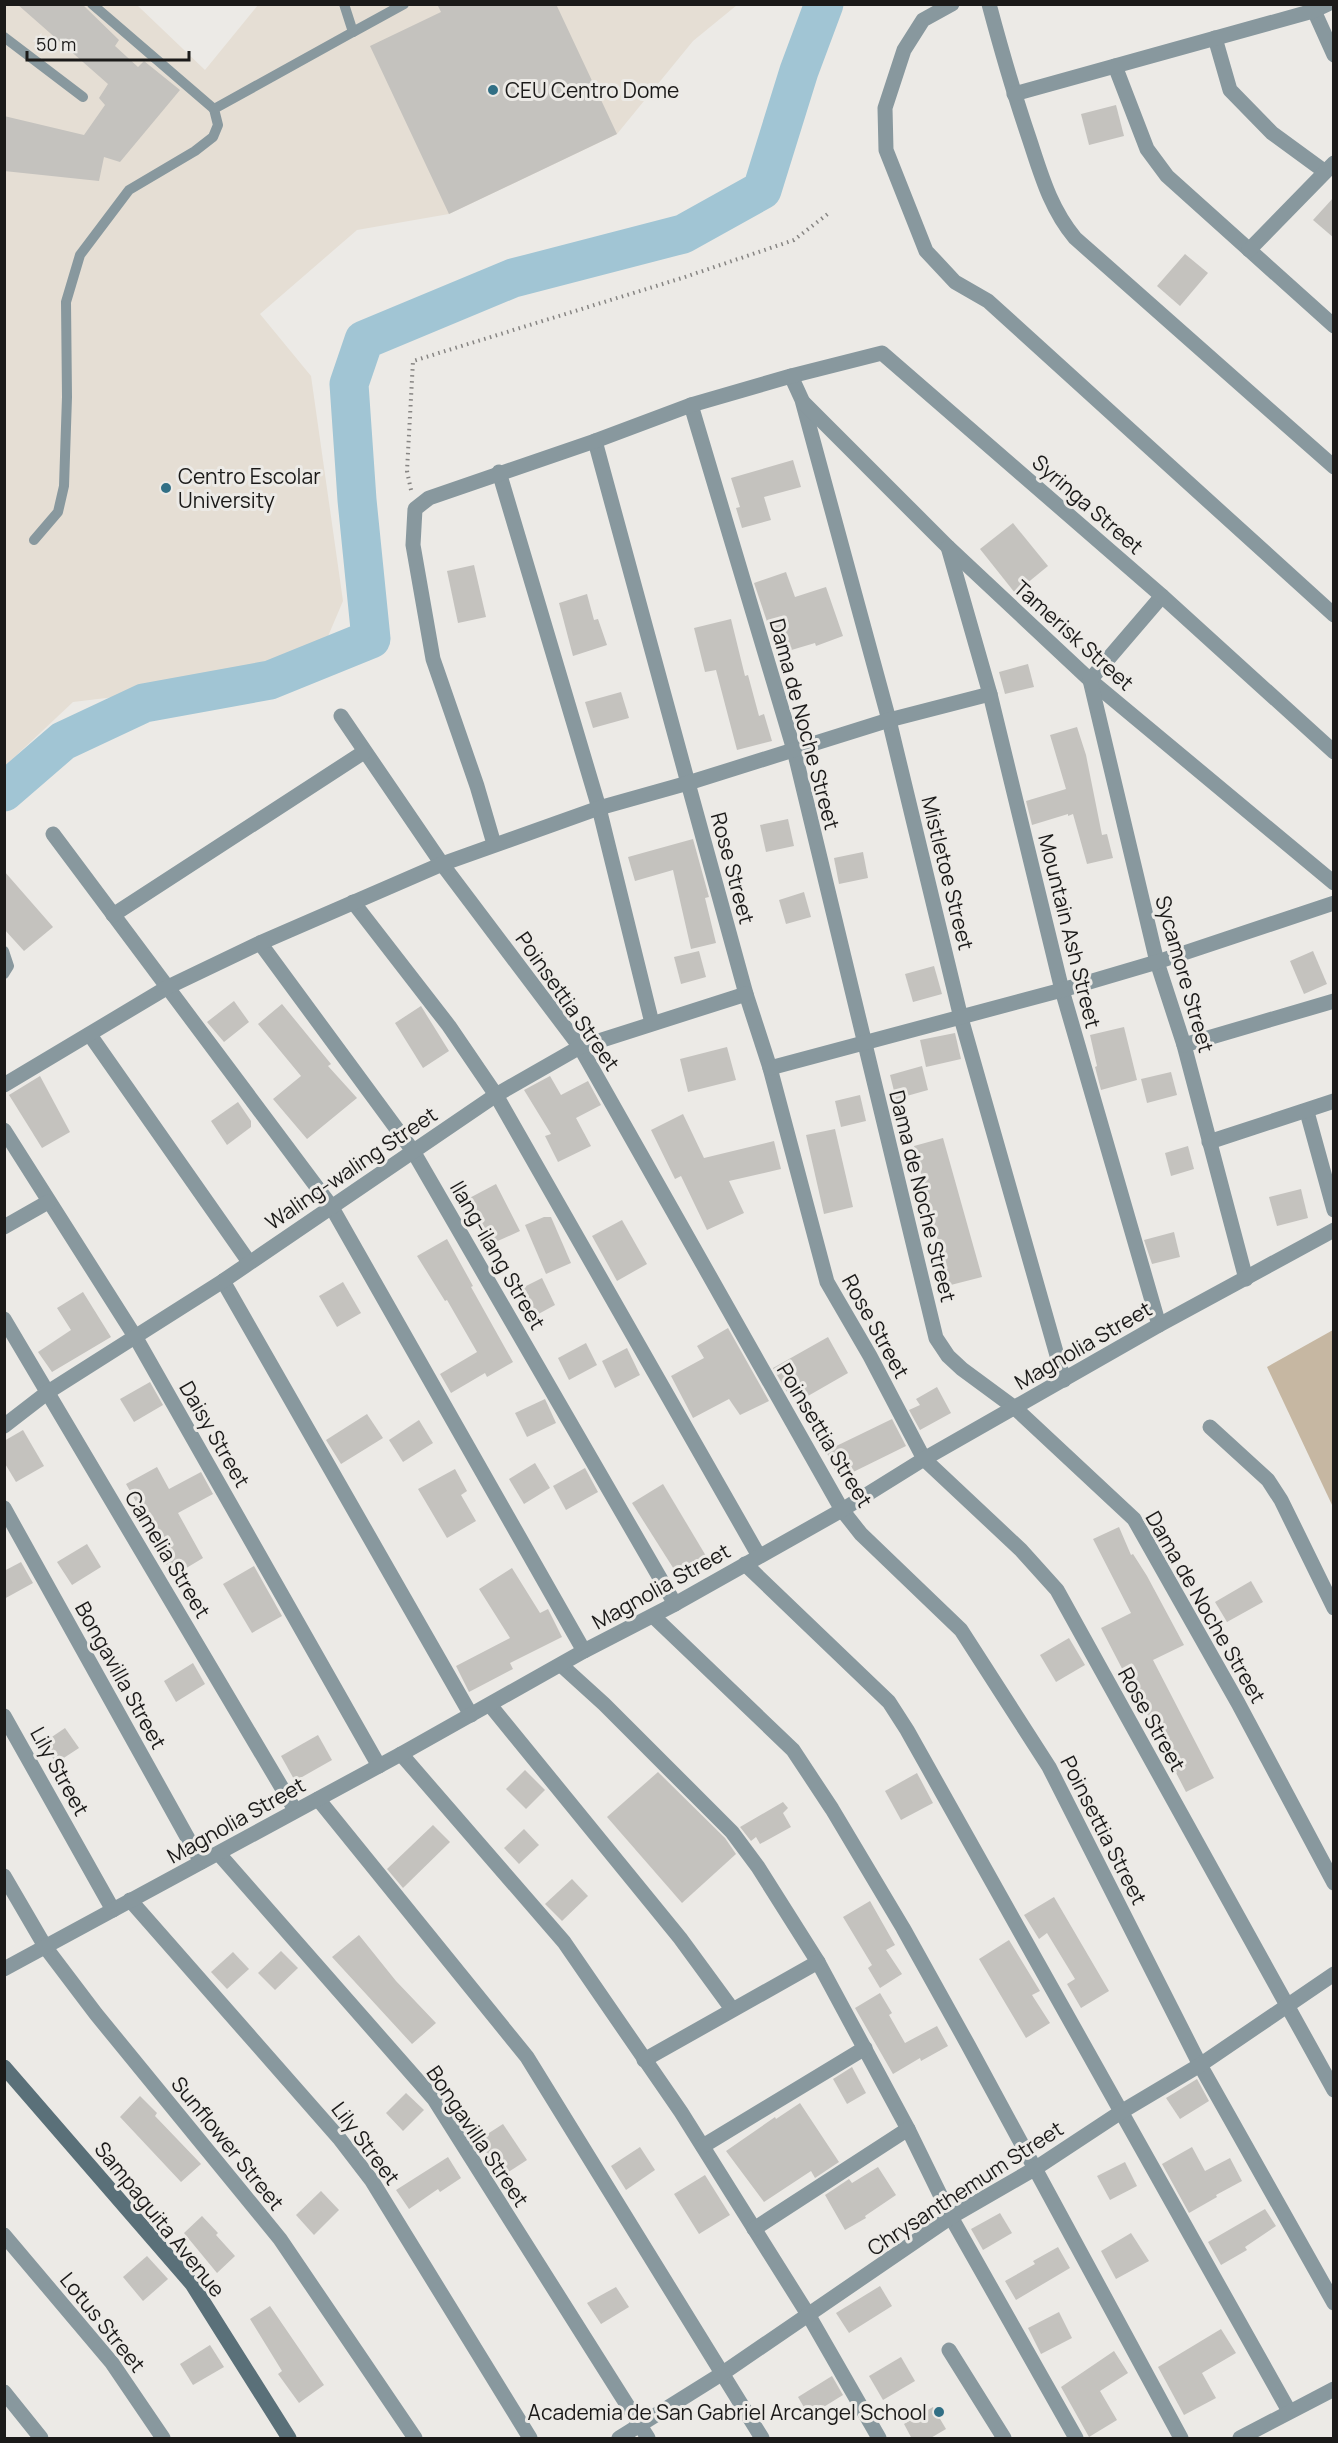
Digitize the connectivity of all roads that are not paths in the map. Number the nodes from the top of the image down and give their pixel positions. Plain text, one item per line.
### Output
1 (92, 4) edge
2 (344, 4) edge
3 (404, 4) edge
4 (952, 4) edge
5 (988, 4) edge
6 (1328, 4) edge
7 (1312, 8) edge
8 (353, 32) junction
9 (4, 37) edge
10 (1215, 38) junction
11 (1334, 55) edge
12 (1115, 66) junction
13 (1014, 94) junction
14 (82, 97) dead end
15 (214, 109) junction
16 (1329, 167) edge
17 (1249, 250) junction
18 (1334, 326) edge
19 (791, 376) junction
20 (802, 400) junction
21 (691, 405) junction
22 (596, 441) junction
23 (1334, 467) edge
24 (499, 472) junction
25 (34, 540) dead end
26 (948, 547) junction
27 (1162, 596) junction
28 (1334, 615) edge
29 (1090, 680) junction
30 (990, 694) junction
31 (341, 716) dead end
32 (889, 720) junction
33 (794, 750) junction
34 (364, 752) junction
35 (1334, 752) edge
36 (688, 783) junction
37 (599, 808) junction
38 (53, 834) dead end
39 (494, 844) junction
40 (442, 864) junction
41 (1334, 883) edge
42 (353, 902) junction
43 (1334, 903) edge
44 (113, 915) junction
45 (260, 943) junction
46 (4, 951) edge
47 (1157, 962) junction
48 (4, 974) edge
49 (168, 987) junction
50 (1062, 990) junction
51 (746, 994) junction
52 (1334, 1001) edge
53 (961, 1018) junction
54 (652, 1023) junction
55 (90, 1035) junction
56 (864, 1044) junction
57 (1184, 1045) junction
58 (580, 1047) junction
59 (770, 1068) junction
60 (4, 1084) edge
61 (496, 1095) junction
62 (1334, 1101) edge
63 (1307, 1112) junction
64 (4, 1130) edge
65 (1209, 1142) junction
66 (413, 1151) junction
67 (48, 1202) junction
68 (331, 1206) junction
69 (1334, 1210) edge
70 (4, 1227) edge
71 (1334, 1230) edge
72 (249, 1262) junction
73 (1246, 1279) junction
74 (223, 1281) junction
75 (4, 1319) edge
76 (1159, 1324) junction
77 (136, 1338) junction
78 (1064, 1380) junction
79 (48, 1392) junction
80 (1016, 1408) junction
81 (4, 1426) edge
82 (1210, 1427) dead end
83 (924, 1459) junction
84 (4, 1508) edge
85 (842, 1510) junction
86 (759, 1556) junction
87 (745, 1564) junction
88 (675, 1604) junction
89 (1334, 1608) edge
90 (653, 1616) junction
91 (584, 1651) junction
92 (561, 1665) junction
93 (490, 1705) junction
94 (471, 1715) junction
95 (4, 1716) edge
96 (401, 1755) junction
97 (379, 1766) junction
98 (318, 1799) junction
99 (295, 1810) junction
100 (219, 1854) junction
101 (201, 1862) junction
102 (4, 1876) edge
103 (1334, 1883) edge
104 (130, 1900) junction
105 (113, 1910) junction
106 (46, 1948) junction
107 (818, 1962) junction
108 (4, 1970) edge
109 (1334, 1974) edge
110 (1285, 2006) junction
111 (732, 2009) junction
112 (865, 2048) junction
113 (644, 2060) junction
114 (1200, 2064) junction
115 (4, 2067) edge
116 (1334, 2090) edge
117 (1121, 2112) junction
118 (908, 2129) junction
119 (703, 2146) junction
120 (1036, 2168) junction
121 (951, 2217) junction
122 (754, 2229) junction
123 (4, 2235) edge
124 (1334, 2303) edge
125 (809, 2316) junction
126 (949, 2350) dead end
127 (723, 2373) junction
128 (1334, 2389) edge
129 (4, 2392) edge
130 (1289, 2411) junction
131 (644, 2432) edge
132 (41, 2439) edge
133 (163, 2439) edge
134 (289, 2439) edge
135 (415, 2439) edge
136 (530, 2439) edge
137 (620, 2439) edge
138 (762, 2439) edge
139 (879, 2439) edge
140 (1004, 2439) edge
141 (1076, 2439) edge
142 (1180, 2439) edge
143 (1240, 2439) edge

1 - 15 lane
2 - 8 lane
3 - 8 lane
4 - 28 street
5 - 13 street
6 - 7 street
7 - 10 street
7 - 11 street
8 - 15 lane
9 - 14 lane
10 - 12 street
10 - 16 street
12 - 13 street
12 - 17 street
13 - 23 street
15 - 25 lane
16 - 17 street
17 - 18 street
19 - 20 street, Mistletoe Street
19 - 21 street
19 - 27 street, Syringa Street
20 - 26 street, Tamerisk Street
20 - 32 street, Mistletoe Street
21 - 22 street
21 - 33 street, Dama de Noche Street
22 - 24 street
22 - 36 street, Rose Street
24 - 37 street
24 - 39 street
26 - 29 street, Tamerisk Street
26 - 30 street, Mountain Ash Street
27 - 29 street
27 - 35 street, Syringa Street
29 - 41 street, Tamerisk Street
29 - 47 street, Sycamore Street
30 - 32 street
30 - 50 street, Mountain Ash Street
31 - 34 street, Poinsettia Street
32 - 33 street
32 - 53 street, Mistletoe Street
33 - 36 street
33 - 56 street, Dama de Noche Street
34 - 40 street, Poinsettia Street
34 - 44 street
36 - 37 street
36 - 51 street, Rose Street
37 - 39 street
37 - 54 street
38 - 44 street
39 - 40 street
40 - 42 street
40 - 58 street, Poinsettia Street
42 - 45 street
42 - 61 street
43 - 47 street
44 - 49 street
45 - 49 street
45 - 66 street, Ilang-ilang Street
46 - 48 lane
47 - 50 street
47 - 57 street, Sycamore Street
49 - 55 street
49 - 68 street
50 - 53 street
50 - 76 street, Mountain Ash Street
51 - 54 street, Waling-waling Street
51 - 59 street, Rose Street
52 - 57 street
53 - 56 street
53 - 78 street, Mistletoe Street
54 - 58 street, Waling-waling Street
55 - 60 street
55 - 72 street
56 - 59 street
56 - 80 street, Dama de Noche Street
57 - 65 street, Sycamore Street
58 - 61 street, Waling-waling Street
58 - 85 street, Poinsettia Street
59 - 83 street, Rose Street
61 - 66 street, Waling-waling Street
61 - 86 street
62 - 63 street
63 - 65 street
63 - 69 street
64 - 67 street, Daisy Street
65 - 73 street, Sycamore Street
66 - 68 street, Waling-waling Street
66 - 88 street, Ilang-ilang Street
67 - 70 street
67 - 77 street, Daisy Street
68 - 72 street, Waling-waling Street
68 - 91 street
71 - 73 street, Magnolia Street
72 - 74 street, Waling-waling Street
73 - 76 street, Magnolia Street
74 - 77 street, Waling-waling Street
74 - 94 street
75 - 79 street, Camelia Street
76 - 78 street, Magnolia Street
77 - 79 street, Waling-waling Street
77 - 97 street, Daisy Street
78 - 80 street, Magnolia Street
79 - 81 street, Waling-waling Street
79 - 99 street, Camelia Street
80 - 83 street, Magnolia Street
80 - 103 street, Dama de Noche Street
82 - 89 street
83 - 85 street, Magnolia Street
83 - 110 street, Rose Street
84 - 101 street, Bongavilla Street
85 - 86 street, Magnolia Street
85 - 114 street, Poinsettia Street
86 - 87 street, Magnolia Street
87 - 88 street, Magnolia Street
87 - 117 street
88 - 90 street, Magnolia Street
90 - 91 street, Magnolia Street
90 - 120 street
91 - 92 street, Magnolia Street
92 - 93 street, Magnolia Street
92 - 107 street
93 - 94 street, Magnolia Street
93 - 111 street
94 - 96 street, Magnolia Street
95 - 105 street, Lily Street
96 - 97 street, Magnolia Street
96 - 113 street
97 - 98 street, Magnolia Street
98 - 99 street, Magnolia Street
98 - 127 street
99 - 100 street, Magnolia Street
100 - 101 street, Magnolia Street
100 - 131 street, Bongavilla Street
101 - 104 street, Magnolia Street
102 - 106 street, Sunflower Street
104 - 105 street, Magnolia Street
104 - 136 street, Lily Street
105 - 106 street, Magnolia Street
106 - 108 street, Magnolia Street
106 - 135 street, Sunflower Street
107 - 111 street
107 - 112 street
109 - 110 street, Chrysanthemum Street
110 - 114 street, Chrysanthemum Street
110 - 116 street, Rose Street
111 - 113 street
112 - 118 street
112 - 119 street
113 - 119 street
114 - 117 street, Chrysanthemum Street
114 - 124 street, Poinsettia Street
115 - 134 main road, Sampaguita Avenue
117 - 120 street, Chrysanthemum Street
117 - 130 street
118 - 121 street
118 - 122 street
119 - 122 street
120 - 121 street, Chrysanthemum Street
120 - 142 street
121 - 125 street, Chrysanthemum Street
121 - 141 street
122 - 125 street
123 - 133 street, Lotus Street
125 - 127 street, Chrysanthemum Street
125 - 139 street
126 - 140 street
127 - 131 street, Chrysanthemum Street
127 - 138 street
128 - 130 street
129 - 132 street
130 - 143 street
131 - 137 street, Chrysanthemum Street

